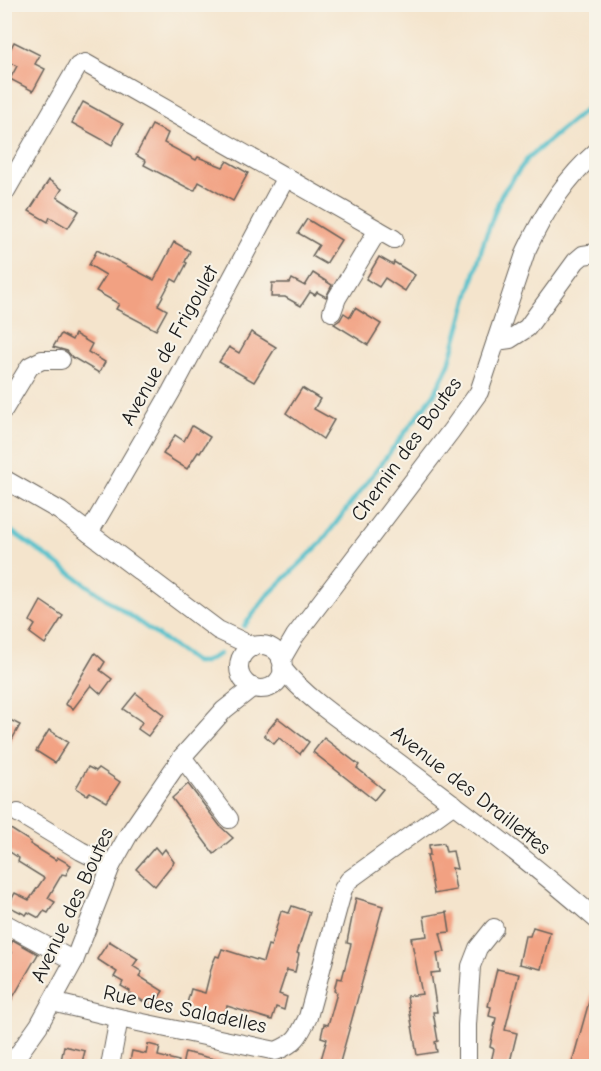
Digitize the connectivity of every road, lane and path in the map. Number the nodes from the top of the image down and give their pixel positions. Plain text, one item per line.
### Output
1 (597, 152) edge
2 (286, 177) junction
3 (4, 194) edge
4 (378, 230) junction
5 (394, 239) dead end
6 (597, 253) edge
7 (332, 312) dead end
8 (496, 341) junction
9 (61, 360) dead end
10 (4, 409) edge
11 (4, 479) edge
12 (89, 533) junction
13 (218, 630) junction
14 (240, 659) junction
15 (273, 662) junction
16 (247, 683) junction
17 (182, 757) junction
18 (454, 804) junction
19 (18, 813) dead end
20 (229, 819) dead end
21 (111, 866) junction
22 (597, 919) edge
23 (4, 923) edge
24 (495, 928) dead end
25 (74, 961) junction
26 (52, 1002) junction
27 (119, 1018) junction
28 (10, 1066) edge
29 (110, 1066) edge
30 (467, 1066) edge

1 - 8 street, Chemin des Boutes
2 - 3 street
2 - 4 street
2 - 12 street, Avenue de Frigoulet
4 - 5 street
4 - 7 street
6 - 8 street
8 - 15 street, Chemin des Boutes
9 - 10 street
11 - 12 street, Avenue des Draillettes
12 - 13 street, Avenue des Draillettes
13 - 14 street, Avenue des Draillettes
13 - 15 street, Avenue des Draillettes
14 - 15 street
14 - 16 street
15 - 16 street
15 - 18 street, Avenue des Draillettes
16 - 17 street, Avenue des Boutes
17 - 20 street
17 - 21 street, Avenue des Boutes
18 - 22 street, Avenue des Draillettes
18 - 27 street, Rue des Saladelles
19 - 21 street
21 - 25 street, Avenue des Boutes
23 - 25 street
24 - 30 street
25 - 26 street, Avenue des Boutes
26 - 27 street, Rue des Saladelles
26 - 28 street, Avenue des Boutes
27 - 29 street

